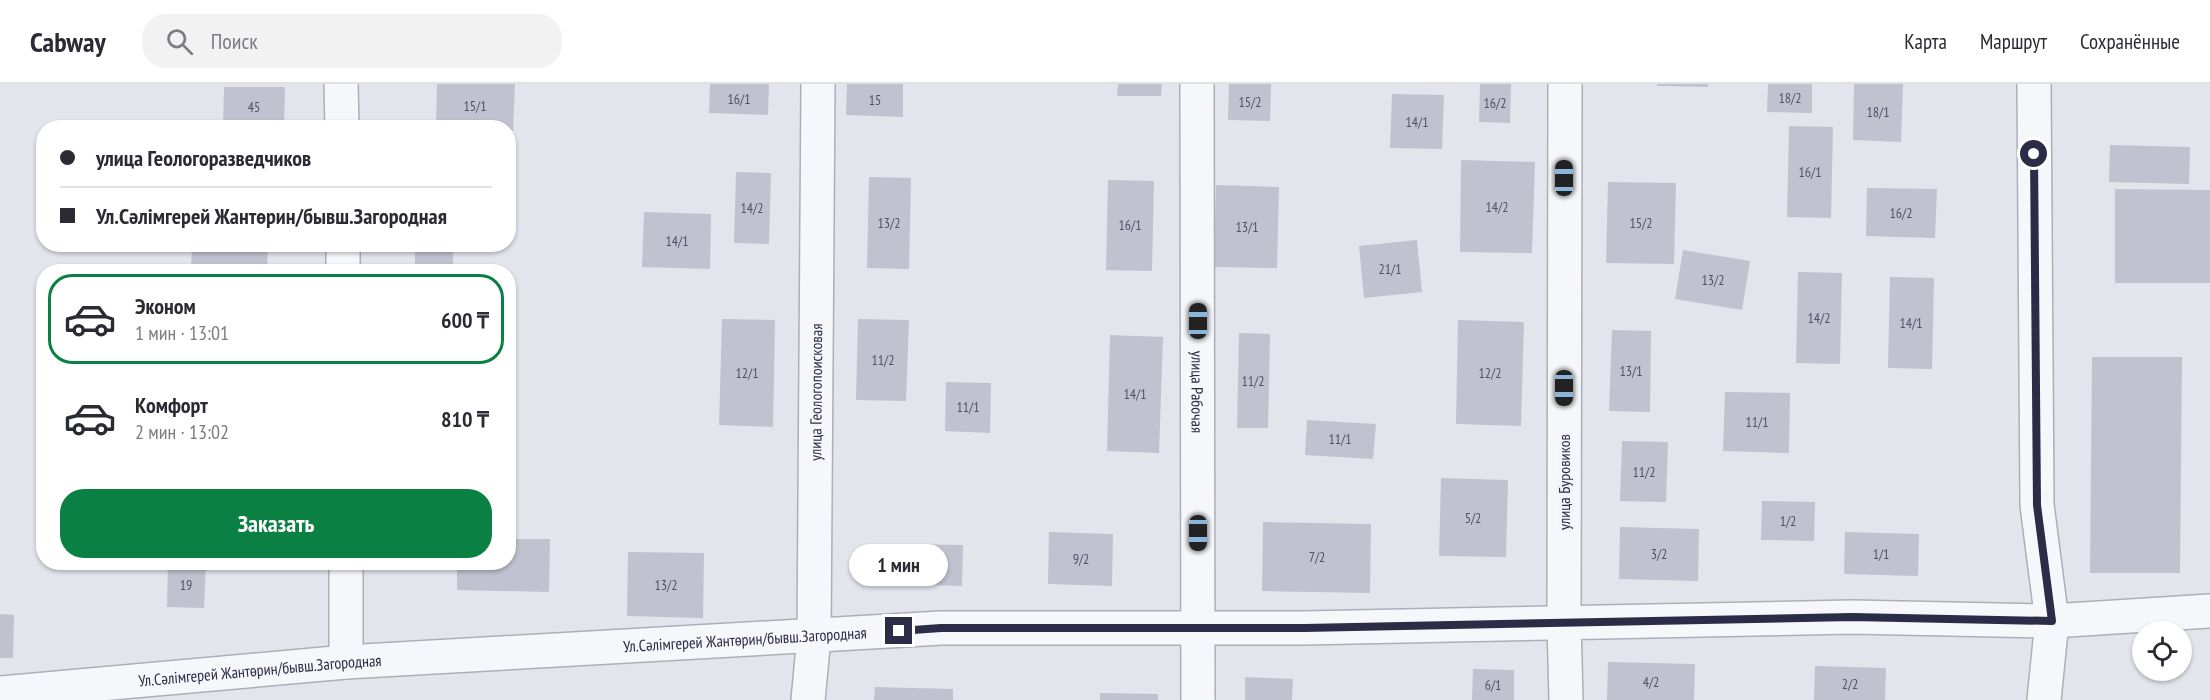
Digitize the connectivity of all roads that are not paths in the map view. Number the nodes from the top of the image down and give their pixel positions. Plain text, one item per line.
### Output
1 (341, 84) edge
2 (818, 84) edge
3 (1197, 84) edge
4 (1564, 84) edge
5 (2034, 84) edge
6 (342, 120) edge
7 (346, 570) edge
8 (2210, 611) edge
9 (2052, 621) junction
10 (1564, 622) junction
11 (1199, 628) junction
12 (814, 636) junction
13 (346, 662) junction
14 (0, 693) edge
15 (807, 700) edge
16 (1198, 700) edge
17 (1566, 700) edge
18 (2044, 700) edge

1 - 6 street
2 - 12 street, улица Геологопоисковая
3 - 11 street, улица Рабочая
4 - 10 street, улица Буровиков
5 - 9 street
7 - 13 street
8 - 9 street, Ул.Сәлімгерей Жантөрин/бывш.Загородная
9 - 10 street, Ул.Сәлімгерей Жантөрин/бывш.Загородная
9 - 18 street
10 - 11 street, Ул.Сәлімгерей Жантөрин/бывш.Загородная
10 - 17 street, улица Буровиков
11 - 12 street, Ул.Сәлімгерей Жантөрин/бывш.Загородная
11 - 16 street, улица Рабочая
12 - 13 street, Ул.Сәлімгерей Жантөрин/бывш.Загородная
12 - 15 street, улица Геологопоисковая
13 - 14 street, Ул.Сәлімгерей Жантөрин/бывш.Загородная

